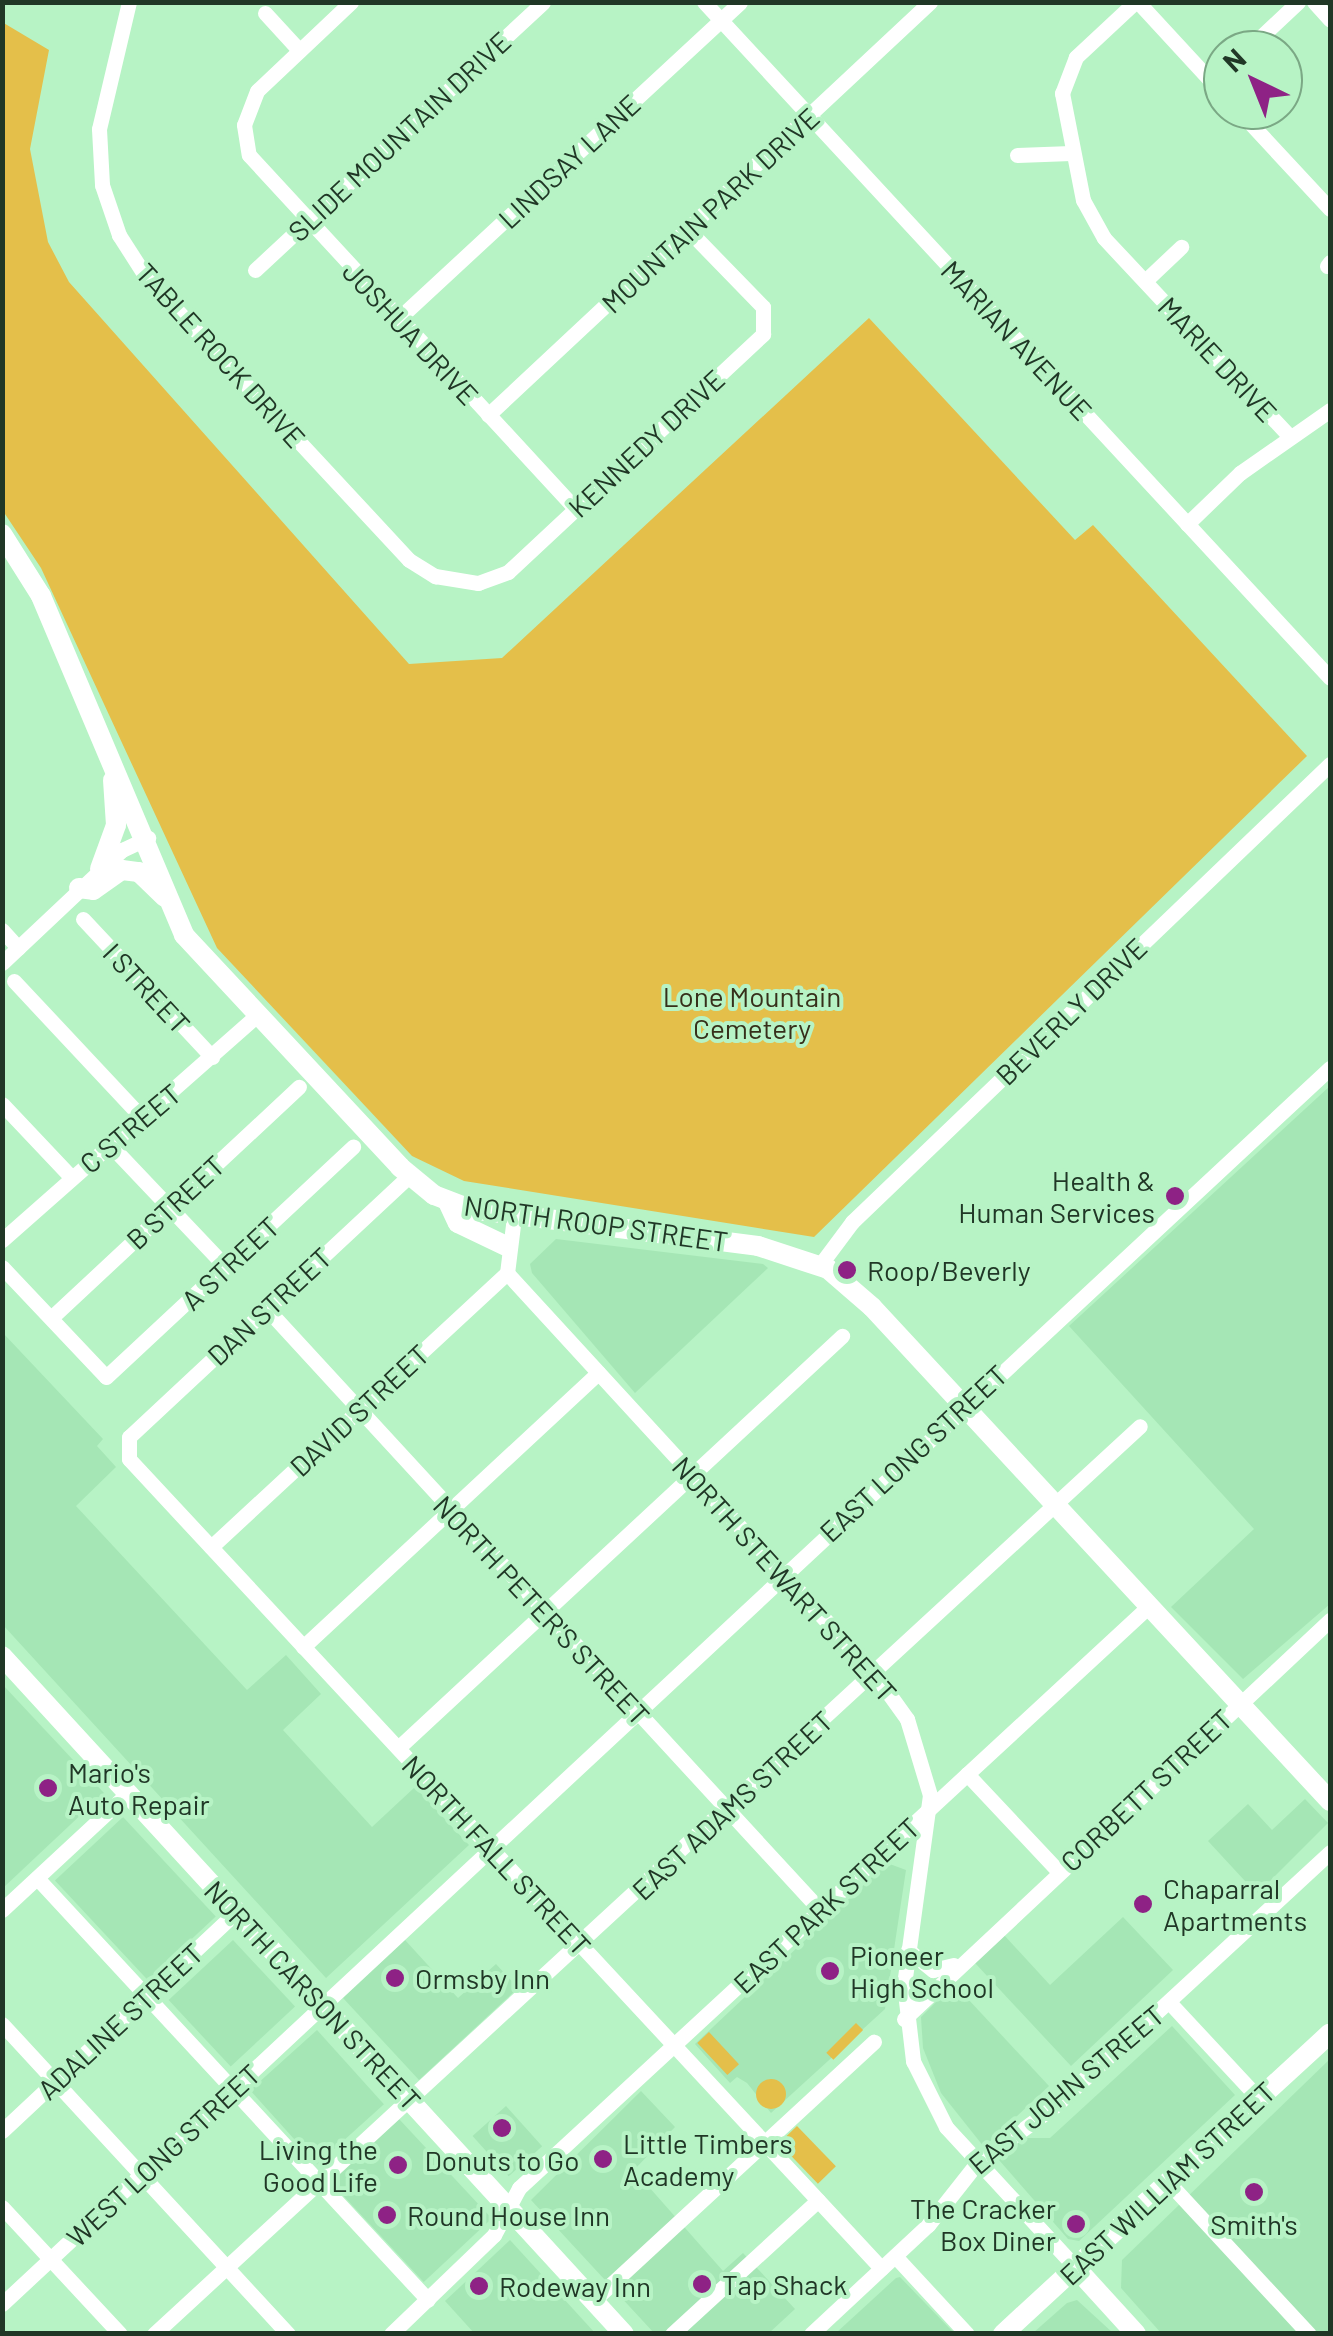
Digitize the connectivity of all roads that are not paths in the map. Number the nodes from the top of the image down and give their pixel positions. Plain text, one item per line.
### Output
1 (351, 2) edge
2 (544, 2) edge
3 (704, 2) edge
4 (740, 2) edge
5 (930, 2) edge
6 (1136, 2) edge
7 (1298, 2) edge
8 (1314, 2) edge
9 (129, 3) edge
10 (265, 14) dead end
11 (720, 20) junction
12 (1330, 20) edge
13 (1268, 30) edge
14 (299, 50) junction
15 (1203, 67) edge
16 (810, 118) junction
17 (1256, 130) edge
18 (1071, 154) junction
19 (1017, 155) dead end
20 (1330, 210) edge
21 (308, 222) junction
22 (688, 230) junction
23 (1180, 247) dead end
24 (256, 270) dead end
25 (1145, 282) junction
26 (398, 319) junction
27 (1330, 410) edge
28 (488, 416) junction
29 (1290, 437) junction
30 (576, 508) junction
31 (1187, 524) junction
32 (2, 534) edge
33 (409, 560) joint
34 (1330, 678) edge
35 (108, 758) junction
36 (1330, 764) edge
37 (148, 838) junction
38 (100, 869) junction
39 (80, 888) junction
40 (166, 898) junction
41 (83, 919) dead end
42 (2, 930) edge
43 (18, 948) junction
44 (2, 963) edge
45 (14, 981) dead end
46 (257, 1015) junction
47 (212, 1057) junction
48 (1330, 1068) edge
49 (299, 1087) dead end
50 (2, 1104) edge
51 (144, 1120) junction
52 (352, 1147) dead end
53 (112, 1148) junction
54 (410, 1175) junction
55 (71, 1177) junction
56 (448, 1202) junction
57 (170, 1208) junction
58 (514, 1216) junction
59 (2, 1240) edge
60 (508, 1247) junction
61 (820, 1264) junction
62 (226, 1267) junction
63 (2, 1268) edge
64 (506, 1273) junction
65 (266, 1308) junction
66 (50, 1318) junction
67 (842, 1336) dead end
68 (598, 1373) junction
69 (962, 1407) junction
70 (359, 1409) junction
71 (1140, 1426) dead end
72 (129, 1437) joint
73 (692, 1474) junction
74 (1054, 1506) junction
75 (450, 1510) junction
76 (211, 1547) junction
77 (783, 1573) junction
78 (1149, 1606) junction
79 (544, 1612) junction
80 (1330, 1620) edge
81 (303, 1647) junction
82 (2, 1656) edge
83 (874, 1673) junction
84 (1240, 1703) junction
85 (634, 1710) junction
86 (398, 1748) junction
87 (968, 1774) junction
88 (128, 1793) junction
89 (1330, 1801) edge
90 (930, 1809) junction
91 (727, 1810) junction
92 (487, 1846) junction
93 (1330, 1852) edge
94 (1058, 1871) junction
95 (36, 1878) junction
96 (2, 1910) edge
97 (820, 1910) junction
98 (237, 1911) junction
99 (580, 1944) junction
100 (908, 1950) junction
101 (961, 1961) junction
102 (146, 1997) junction
103 (1169, 2002) junction
104 (322, 2004) junction
105 (904, 2018) junction
106 (2, 2024) edge
107 (1330, 2032) edge
108 (874, 2042) dead end
109 (675, 2044) junction
110 (55, 2082) junction
111 (232, 2091) junction
112 (1259, 2098) junction
113 (410, 2100) junction
114 (2, 2131) edge
115 (765, 2143) junction
116 (977, 2163) junction
117 (142, 2174) junction
118 (319, 2181) junction
119 (1169, 2183) junction
120 (818, 2200) junction
121 (2, 2207) edge
122 (508, 2207) junction
123 (895, 2256) junction
124 (51, 2259) junction
125 (227, 2266) junction
126 (881, 2268) junction
127 (1076, 2268) junction
128 (428, 2300) junction
129 (594, 2300) junction
130 (2, 2304) edge
131 (120, 2334) edge
132 (154, 2334) edge
133 (288, 2334) edge
134 (392, 2334) edge
135 (624, 2334) edge
136 (672, 2334) edge
137 (811, 2334) edge
138 (967, 2334) edge
139 (1003, 2334) edge
140 (1136, 2334) edge
141 (1309, 2334) edge

1 - 14 street
2 - 21 street, SLIDE MOUNTAIN DRIVE
3 - 11 street, MARIAN AVENUE
4 - 11 street, LINDSAY LANE
5 - 16 street, MOUNTAIN PARK DRIVE
6 - 15 street
6 - 18 street, MARIE DRIVE
7 - 13 street
8 - 12 street
9 - 33 street, TABLE ROCK DRIVE
10 - 14 street
11 - 16 street, MARIAN AVENUE
11 - 26 street, LINDSAY LANE
14 - 21 street, JOSHUA DRIVE
16 - 22 street, MOUNTAIN PARK DRIVE
16 - 31 street, MARIAN AVENUE
17 - 20 street
18 - 19 street
18 - 25 street, MARIE DRIVE
21 - 24 street, SLIDE MOUNTAIN DRIVE
21 - 26 street, JOSHUA DRIVE
22 - 28 street, MOUNTAIN PARK DRIVE
22 - 30 street, KENNEDY DRIVE
23 - 25 street, MARIE DRIVE
25 - 29 street, MARIE DRIVE
26 - 28 street, JOSHUA DRIVE
27 - 29 street
28 - 30 street, JOSHUA DRIVE
29 - 31 street
30 - 33 street, KENNEDY DRIVE
31 - 34 street, MARIAN AVENUE
32 - 35 main road, NORTH ROOP STREET
35 - 37 main road, NORTH ROOP STREET
35 - 38 main road
36 - 61 street, BEVERLY DRIVE
37 - 38 street
37 - 40 main road, NORTH ROOP STREET
38 - 39 street
39 - 40 main road
39 - 43 street
40 - 46 main road, NORTH ROOP STREET
41 - 47 street, I STREET
42 - 43 street
43 - 44 street
45 - 51 street
46 - 47 street, C STREET
46 - 54 main road, NORTH ROOP STREET
47 - 51 street, C STREET
48 - 69 street, EAST LONG STREET
49 - 57 street, B STREET
50 - 55 street
51 - 53 street, C STREET
52 - 62 street, A STREET
53 - 55 street, C STREET
53 - 57 street
54 - 56 main road, NORTH ROOP STREET
54 - 65 street, DAN STREET
55 - 59 street, C STREET
56 - 58 main road, NORTH ROOP STREET
56 - 60 main road
57 - 62 street
57 - 66 street, B STREET
58 - 60 street
58 - 61 main road, NORTH ROOP STREET
60 - 64 street
61 - 69 main road, NORTH ROOP STREET
62 - 66 street, A STREET
63 - 66 street
64 - 68 street, NORTH STEWART STREET
64 - 70 street, DAVID STREET
65 - 70 street, NORTH PETER'S STREET
65 - 72 street, DAN STREET
67 - 73 street
68 - 73 street, NORTH STEWART STREET
68 - 75 street
69 - 74 main road, NORTH ROOP STREET
69 - 77 street, EAST LONG STREET
70 - 75 street, NORTH PETER'S STREET
70 - 76 street, DAVID STREET
71 - 74 street, EAST ADAMS STREET
72 - 76 street, NORTH FALL STREET
73 - 77 street, NORTH STEWART STREET
73 - 79 street
74 - 78 main road, NORTH ROOP STREET
74 - 83 street, EAST ADAMS STREET
75 - 79 street, NORTH PETER'S STREET
75 - 81 street
76 - 81 street, NORTH FALL STREET
77 - 83 street, NORTH STEWART STREET
77 - 85 street, EAST LONG STREET
78 - 84 main road, NORTH ROOP STREET
78 - 87 street, EAST PARK STREET
79 - 85 street, NORTH PETER'S STREET
79 - 86 street
80 - 84 street, CORBETT STREET
81 - 86 street, NORTH FALL STREET
82 - 88 main road, NORTH CARSON STREET
83 - 90 street, NORTH STEWART STREET
83 - 91 street, EAST ADAMS STREET
84 - 89 main road, NORTH ROOP STREET
84 - 94 street, CORBETT STREET
85 - 91 street, NORTH PETER'S STREET
85 - 92 street, EAST LONG STREET
86 - 92 street, NORTH FALL STREET
87 - 90 street, EAST PARK STREET
87 - 94 street
88 - 95 street
88 - 98 main road, NORTH CARSON STREET
90 - 97 street, EAST PARK STREET
90 - 100 street, NORTH STEWART STREET
91 - 97 street, NORTH PETER'S STREET
91 - 99 street, EAST ADAMS STREET
92 - 99 street, NORTH FALL STREET
92 - 104 street, EAST LONG STREET
93 - 103 street, EAST JOHN STREET
94 - 101 street, CORBETT STREET
95 - 96 street
95 - 102 street
97 - 109 street, EAST PARK STREET
98 - 102 street, ADALINE STREET
98 - 104 main road, NORTH CARSON STREET
99 - 109 street, NORTH FALL STREET
99 - 113 street, EAST ADAMS STREET
100 - 101 street
100 - 105 street, NORTH STEWART STREET
101 - 105 street, CORBETT STREET
102 - 110 street, ADALINE STREET
102 - 111 street
103 - 112 street
103 - 116 street, EAST JOHN STREET
104 - 111 street, WEST LONG STREET
104 - 113 main road, NORTH CARSON STREET
105 - 116 street, NORTH STEWART STREET
106 - 110 street
107 - 112 main road, EAST WILLIAM STREET
108 - 115 street
109 - 115 street, NORTH FALL STREET
109 - 122 street, EAST PARK STREET
110 - 114 street, ADALINE STREET
110 - 117 street
111 - 117 street, WEST LONG STREET
111 - 118 street
112 - 119 main road, EAST WILLIAM STREET
113 - 118 street, EAST ADAMS STREET
113 - 122 main road, NORTH CARSON STREET
115 - 120 street, NORTH FALL STREET
115 - 129 street
116 - 123 street, EAST JOHN STREET
116 - 127 street, NORTH STEWART STREET
117 - 124 street, WEST LONG STREET
117 - 125 street
118 - 125 street, EAST ADAMS STREET
118 - 128 street
119 - 127 main road, EAST WILLIAM STREET
119 - 141 street
120 - 126 street, NORTH FALL STREET
120 - 136 street
121 - 124 street
122 - 128 street, EAST PARK STREET
122 - 129 main road, NORTH CARSON STREET
123 - 126 street, EAST JOHN STREET
123 - 138 street
124 - 130 street, WEST LONG STREET
124 - 131 street
125 - 132 street, EAST ADAMS STREET
125 - 133 street
126 - 137 street, EAST JOHN STREET
127 - 139 main road, EAST WILLIAM STREET
127 - 140 main road, NORTH STEWART STREET
128 - 134 street, EAST PARK STREET
129 - 135 main road, NORTH CARSON STREET

